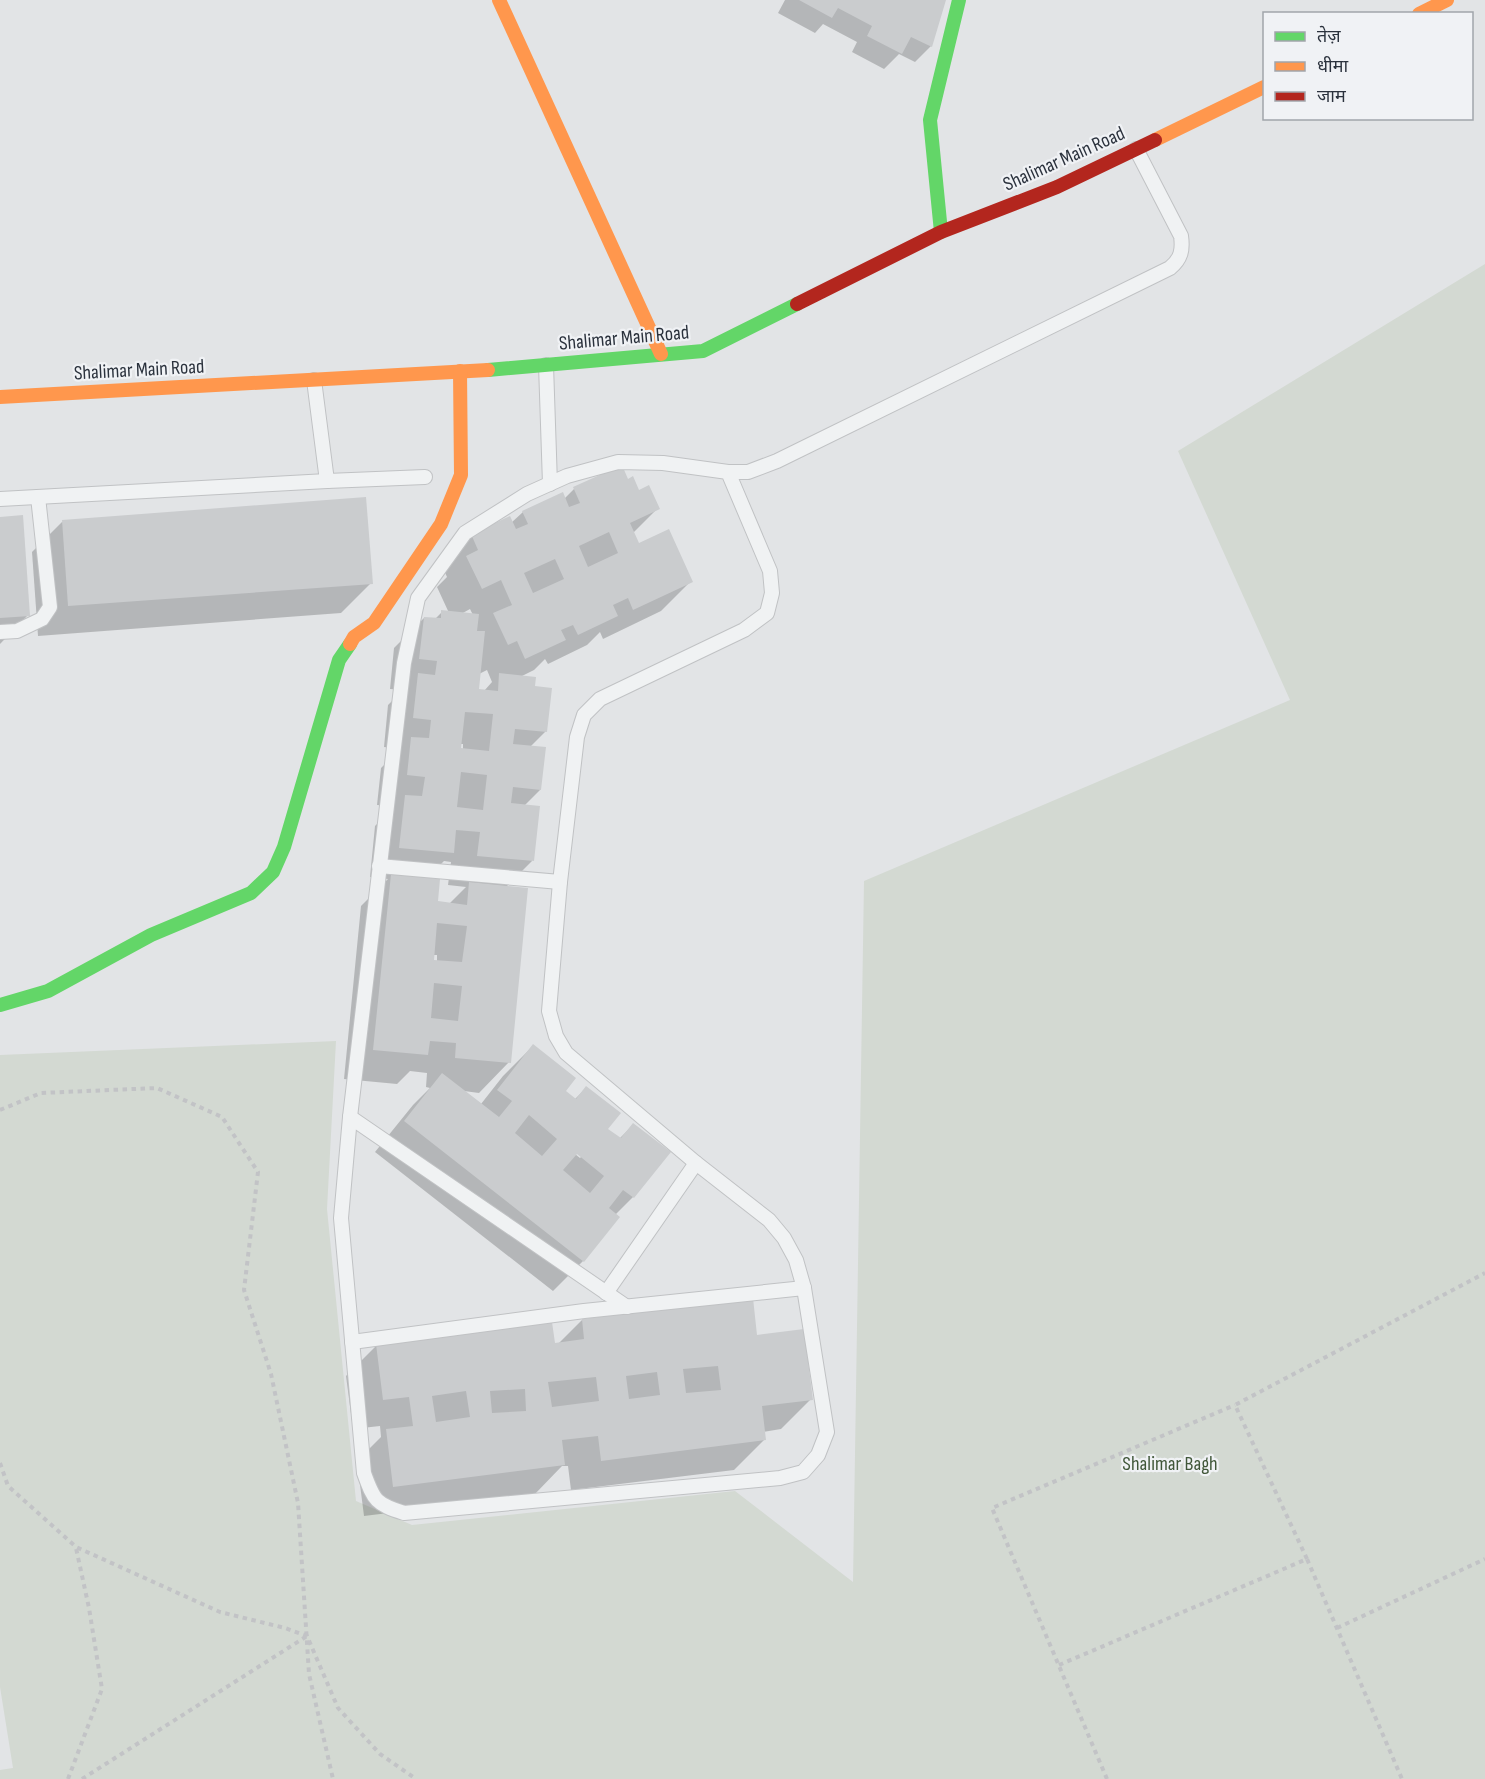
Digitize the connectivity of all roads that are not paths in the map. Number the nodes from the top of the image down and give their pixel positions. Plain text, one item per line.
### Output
1 (499, 0) edge
2 (958, 0) edge
3 (1448, 0) edge
4 (1423, 12) edge
5 (1263, 87) edge
6 (1136, 149) junction
7 (941, 232) junction
8 (661, 354) junction
9 (546, 365) junction
10 (460, 371) junction
11 (314, 380) junction
12 (0, 397) edge
13 (728, 472) junction
14 (425, 477) dead end
15 (327, 481) junction
16 (550, 484) junction
17 (38, 496) junction
18 (0, 499) edge
19 (0, 632) edge
20 (380, 866) junction
21 (561, 882) junction
22 (0, 1005) edge
23 (350, 1117) junction
24 (696, 1162) junction
25 (804, 1288) junction
26 (606, 1293) junction
27 (627, 1307) junction
28 (352, 1342) junction

1 - 8 street
2 - 7 street
3 - 4 street
5 - 6 street, Shalimar Main Road
6 - 7 street, Shalimar Main Road
6 - 13 lane
7 - 8 street, Shalimar Main Road
8 - 9 street, Shalimar Main Road
9 - 10 street, Shalimar Main Road
9 - 16 lane
10 - 11 street, Shalimar Main Road
10 - 22 street
11 - 12 street, Shalimar Main Road
11 - 15 lane
13 - 16 lane
13 - 21 lane
14 - 15 lane
15 - 17 lane
16 - 20 lane
17 - 18 lane
17 - 19 lane
20 - 21 lane
20 - 23 lane
21 - 24 lane
23 - 26 lane
23 - 28 lane
24 - 25 lane
24 - 26 lane
25 - 27 lane
25 - 28 lane
26 - 27 lane
27 - 28 lane

